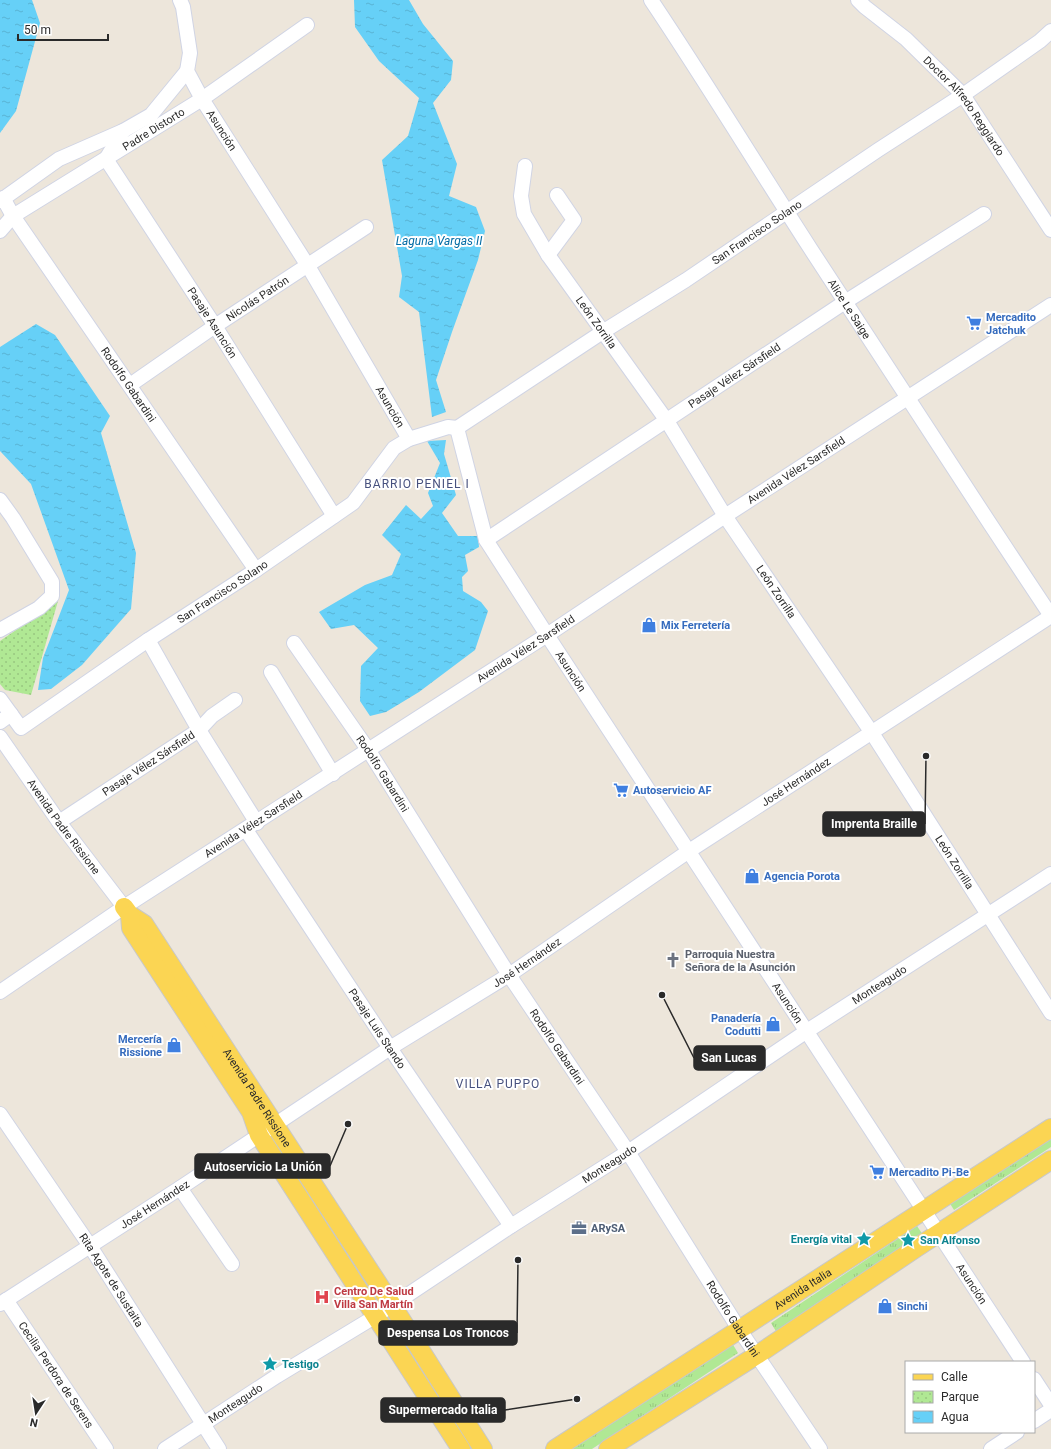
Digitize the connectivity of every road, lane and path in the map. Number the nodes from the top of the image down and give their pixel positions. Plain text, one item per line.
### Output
1 (180, 0) edge
2 (651, 0) edge
3 (858, 0) edge
4 (307, 25) dead end
5 (1051, 31) edge
6 (187, 71) junction
7 (963, 95) junction
8 (202, 99) junction
9 (122, 131) junction
10 (106, 159) junction
11 (525, 166) dead end
12 (558, 195) dead end
13 (2, 200) edge
14 (786, 211) junction
15 (984, 214) dead end
16 (13, 216) junction
17 (366, 227) dead end
18 (1051, 230) edge
19 (0, 231) edge
20 (548, 255) junction
21 (308, 266) junction
22 (845, 302) junction
23 (1051, 305) edge
24 (215, 326) junction
25 (604, 331) junction
26 (130, 385) junction
27 (907, 399) junction
28 (667, 421) junction
29 (458, 428) junction
30 (409, 439) junction
31 (0, 500) edge
32 (334, 516) junction
33 (725, 516) junction
34 (486, 540) junction
35 (256, 570) junction
36 (1051, 616) edge
37 (0, 630) edge
38 (547, 635) junction
39 (148, 640) junction
40 (294, 643) dead end
41 (270, 672) dead end
42 (0, 699) edge
43 (235, 700) dead end
44 (6, 718) edge
45 (199, 730) junction
46 (872, 733) junction
47 (0, 737) edge
48 (369, 751) junction
49 (334, 774) junction
50 (59, 822) junction
51 (252, 826) junction
52 (689, 851) junction
53 (1051, 874) edge
54 (127, 911) junction
55 (988, 915) junction
56 (509, 975) junction
57 (0, 992) edge
58 (1051, 1013) edge
59 (807, 1031) junction
60 (390, 1048) junction
61 (0, 1114) edge
62 (275, 1124) junction
63 (1051, 1128) edge
64 (259, 1135) junction
65 (628, 1152) junction
66 (1051, 1160) edge
67 (180, 1188) junction
68 (924, 1210) junction
69 (510, 1226) junction
70 (939, 1234) junction
71 (90, 1246) junction
72 (232, 1264) dead end
73 (3, 1302) edge
74 (392, 1305) junction
75 (376, 1316) junction
76 (739, 1329) junction
77 (757, 1355) junction
78 (1022, 1361) edge
79 (1035, 1381) edge
80 (1051, 1405) edge
81 (1051, 1410) edge
82 (1035, 1420) edge
83 (202, 1424) junction
84 (1015, 1433) edge
85 (818, 1448) edge
86 (106, 1449) edge
87 (165, 1449) edge
88 (219, 1449) edge
89 (461, 1449) edge
90 (483, 1449) edge
91 (555, 1449) edge
92 (608, 1449) edge
93 (991, 1449) edge

1 - 6 street
2 - 14 street, Alice Le Saige
3 - 7 street, Doctor Alfredo Reggiardo
4 - 8 street, Padre Distorto
5 - 7 street, San Francisco Solano
6 - 8 street, Asunción
6 - 9 street, Padre Distorto
7 - 14 street, San Francisco Solano
7 - 18 street, Doctor Alfredo Reggiardo
8 - 10 street, Padre Distorto
8 - 21 street, Asunción
9 - 10 street
9 - 13 street, Padre Distorto
10 - 16 street, Padre Distorto
10 - 24 street, Pasaje Asunción
11 - 20 street, León Zorrilla
12 - 20 street
13 - 16 street, Rodolfo Gabardini
14 - 22 street, Alice Le Saige
14 - 25 street, San Francisco Solano
15 - 22 street, Pasaje Vélez Sársfield
16 - 19 street, Padre Distorto
16 - 26 street, Rodolfo Gabardini
17 - 21 street, Nicolás Patrón
20 - 25 street, León Zorrilla
21 - 24 street, Nicolás Patrón
21 - 30 street, Asunción
22 - 27 street, Alice Le Saige
22 - 28 street, Pasaje Vélez Sársfield
23 - 27 street, Avenida Vélez Sarsfield
24 - 26 street, Nicolás Patrón
24 - 32 street, Pasaje Asunción
25 - 28 street, León Zorrilla
25 - 29 street, San Francisco Solano
26 - 35 street, Rodolfo Gabardini
27 - 33 street, Avenida Vélez Sarsfield
27 - 36 street, Alice Le Saige
28 - 33 street, León Zorrilla
28 - 34 street, Pasaje Vélez Sársfield
29 - 30 street, Asunción
29 - 34 street, Asunción
30 - 32 street, San Francisco Solano
31 - 37 street
32 - 35 street, San Francisco Solano
33 - 38 street, Avenida Vélez Sarsfield
33 - 46 street, León Zorrilla
34 - 38 street, Asunción
35 - 39 street, San Francisco Solano
36 - 46 street, José Hernández
38 - 48 street, Avenida Vélez Sarsfield
38 - 52 street, Asunción
39 - 44 street, San Francisco Solano
39 - 45 street, Pasaje Luis Stando
40 - 48 street, Rodolfo Gabardini
41 - 49 street
42 - 44 street
43 - 45 street, Pasaje Vélez Sársfield
45 - 50 street, Pasaje Vélez Sársfield
45 - 51 street, Pasaje Luis Stando
46 - 52 street, José Hernández
46 - 55 street, León Zorrilla
47 - 50 street, Avenida Padre Rissione
48 - 49 street, Avenida Vélez Sarsfield
48 - 56 street, Rodolfo Gabardini
49 - 51 street, Avenida Vélez Sarsfield
50 - 54 street, Avenida Padre Rissione
51 - 54 street, Avenida Vélez Sarsfield
51 - 60 street, Pasaje Luis Stando
52 - 56 street, José Hernández
52 - 59 street, Asunción
53 - 55 street, Monteagudo
54 - 57 street, Avenida Vélez Sarsfield
54 - 62 main road, Avenida Padre Rissione
54 - 64 main road, Avenida Padre Rissione
55 - 58 street, León Zorrilla
55 - 59 street, Monteagudo
56 - 60 street, José Hernández
56 - 65 street, Rodolfo Gabardini
59 - 65 street, Monteagudo
59 - 68 street, Asunción
60 - 62 street, José Hernández
60 - 69 street, Pasaje Luis Stando
61 - 71 street, Rita Agote de Sustaita
62 - 64 street, José Hernández
62 - 74 main road, Avenida Padre Rissione
63 - 68 main road, Avenida Italia
64 - 67 street, José Hernández
64 - 75 main road, Avenida Padre Rissione
65 - 69 street, Monteagudo
65 - 76 street, Rodolfo Gabardini
66 - 70 main road
67 - 71 street, José Hernández
67 - 72 street
68 - 70 street, Asunción
68 - 76 main road, Avenida Italia
69 - 74 street, Monteagudo
70 - 77 main road
70 - 78 street, Asunción
71 - 73 street, José Hernández
71 - 83 street, Rita Agote de Sustaita
73 - 86 street, Cecilia Perdora de Serens
74 - 75 street, Monteagudo
74 - 90 main road, Avenida Padre Rissione
75 - 83 street, Monteagudo
75 - 89 main road, Avenida Padre Rissione
76 - 77 street, Rodolfo Gabardini
76 - 91 main road, Avenida Italia
77 - 85 street, Rodolfo Gabardini
77 - 92 main road
79 - 80 street
81 - 82 street
83 - 87 street, Monteagudo
83 - 88 street, Rita Agote de Sustaita
84 - 93 street

